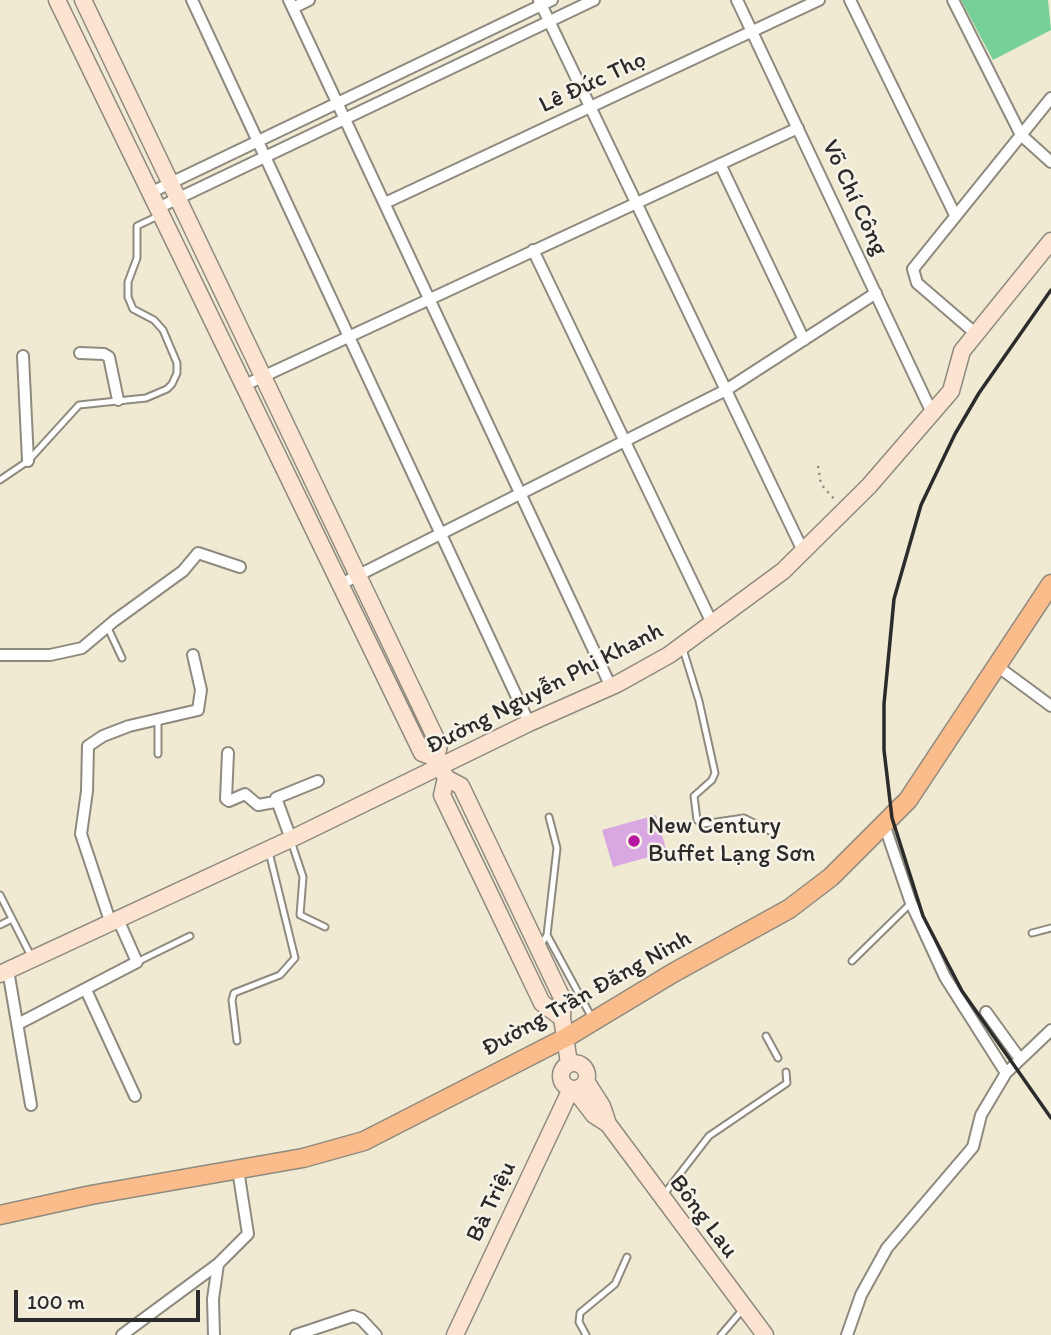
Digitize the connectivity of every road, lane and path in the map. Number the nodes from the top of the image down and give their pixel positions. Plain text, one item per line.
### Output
1 (57, 0) edge
2 (83, 0) edge
3 (192, 0) edge
4 (309, 0) edge
5 (594, 0) edge
6 (737, 0) edge
7 (819, 0) edge
8 (850, 0) edge
9 (953, 0) edge
10 (544, 2) edge
11 (291, 4) edge
12 (549, 21) junction
13 (752, 33) junction
14 (1051, 98) edge
15 (339, 103) junction
16 (591, 108) junction
17 (346, 119) junction
18 (798, 128) junction
19 (1021, 135) junction
20 (258, 141) junction
21 (265, 156) junction
22 (1051, 162) edge
23 (720, 164) junction
24 (171, 183) junction
25 (178, 199) junction
26 (637, 202) junction
27 (385, 203) junction
28 (158, 204) junction
29 (956, 215) junction
30 (1051, 241) edge
31 (533, 250) junction
32 (876, 293) junction
33 (429, 299) junction
34 (975, 332) junction
35 (348, 336) junction
36 (804, 340) junction
37 (80, 353) dead end
38 (23, 356) dead end
39 (263, 375) junction
40 (245, 385) junction
41 (726, 390) junction
42 (118, 400) junction
43 (933, 415) junction
44 (625, 441) junction
45 (28, 461) junction
46 (818, 466) dead end
47 (0, 480) edge
48 (521, 494) junction
49 (845, 512) junction
50 (441, 535) junction
51 (804, 553) junction
52 (240, 567) dead end
53 (360, 576) junction
54 (341, 584) junction
55 (1051, 584) edge
56 (712, 623) junction
57 (107, 626) junction
58 (682, 646) junction
59 (0, 655) edge
60 (193, 655) dead end
61 (122, 658) dead end
62 (998, 666) junction
63 (611, 687) junction
64 (1051, 706) edge
65 (158, 719) junction
66 (528, 723) junction
67 (228, 753) dead end
68 (158, 754) dead end
69 (441, 768) junction
70 (318, 780) dead end
71 (275, 802) junction
72 (549, 817) dead end
73 (885, 827) junction
74 (774, 833) dead end
75 (291, 839) junction
76 (268, 849) junction
77 (0, 895) edge
78 (911, 903) junction
79 (12, 919) junction
80 (113, 919) junction
81 (0, 925) edge
82 (325, 927) dead end
83 (1051, 928) edge
84 (1032, 933) dead end
85 (190, 936) dead end
86 (543, 942) junction
87 (32, 958) junction
88 (852, 961) dead end
89 (137, 962) junction
90 (4, 972) edge
91 (86, 990) junction
92 (986, 1012) dead end
93 (562, 1018) junction
94 (594, 1021) junction
95 (18, 1024) junction
96 (1051, 1030) edge
97 (766, 1035) dead end
98 (567, 1037) junction
99 (237, 1041) dead end
100 (778, 1058) dead end
101 (1020, 1059) junction
102 (786, 1072) dead end
103 (1006, 1073) junction
104 (577, 1086) junction
105 (135, 1096) dead end
106 (31, 1105) dead end
107 (238, 1170) junction
108 (661, 1198) junction
109 (0, 1214) edge
110 (627, 1257) dead end
111 (218, 1264) junction
112 (744, 1308) junction
113 (460, 1333) edge
114 (122, 1335) edge
115 (214, 1335) edge
116 (296, 1335) edge
117 (376, 1335) edge
118 (586, 1335) edge
119 (721, 1335) edge
120 (765, 1335) edge
121 (847, 1335) edge

1 - 28 street
2 - 24 street
3 - 20 street
4 - 11 street
5 - 12 street
6 - 13 street, Võ Chí Công
7 - 13 street, Lê Đức Thọ
8 - 29 street
9 - 19 street
10 - 12 street
10 - 15 street
11 - 15 street
12 - 16 street
12 - 17 street
13 - 16 street, Lê Đức Thọ
13 - 18 street, Võ Chí Công
14 - 19 street
15 - 17 street
15 - 20 street
16 - 26 street
16 - 27 street, Lê Đức Thọ
17 - 21 street
17 - 27 street
18 - 23 street
18 - 32 street, Võ Chí Công
19 - 22 street
19 - 29 street
20 - 21 street
20 - 24 street
21 - 25 street
21 - 35 street
23 - 26 street
23 - 36 street
24 - 25 street
24 - 28 street
25 - 28 street
25 - 39 street
26 - 31 street
26 - 41 street
27 - 33 street
28 - 40 street
28 - 42 lane
29 - 34 street
30 - 34 street, Đường Nguyễn Phi Khanh
31 - 33 street
31 - 44 street
32 - 36 street
32 - 43 street, Võ Chí Công
33 - 35 street
33 - 48 street
34 - 43 street, Đường Nguyễn Phi Khanh
35 - 39 street
35 - 50 street
36 - 41 street
37 - 42 street
38 - 45 street
39 - 40 street
39 - 53 street
40 - 54 street
41 - 44 street
41 - 51 street
42 - 45 lane
43 - 49 street, Đường Nguyễn Phi Khanh
44 - 48 street
44 - 56 street
45 - 47 lane
46 - 49 path
48 - 50 street
48 - 63 street
49 - 51 street, Đường Nguyễn Phi Khanh
50 - 53 street
50 - 66 street
51 - 56 street, Đường Nguyễn Phi Khanh
52 - 57 street
53 - 54 street
53 - 69 street
54 - 69 street
55 - 62 main road, Đường Trần Đăng Ninh
56 - 58 street, Đường Nguyễn Phi Khanh
57 - 59 street
57 - 61 lane
58 - 63 street, Đường Nguyễn Phi Khanh
58 - 74 lane
60 - 65 street
62 - 64 street
62 - 73 main road, Đường Trần Đăng Ninh
63 - 66 street, Đường Nguyễn Phi Khanh
65 - 68 lane
65 - 80 street
66 - 69 street, Đường Nguyễn Phi Khanh
67 - 71 street
69 - 75 street, Đường Nguyễn Phi Khanh
69 - 86 street
69 - 93 street
70 - 71 street
71 - 75 street
72 - 86 lane
73 - 78 street
73 - 94 main road, Đường Trần Đăng Ninh
75 - 76 street, Đường Nguyễn Phi Khanh
75 - 82 lane
76 - 80 street, Đường Nguyễn Phi Khanh
76 - 99 lane
77 - 79 lane
78 - 88 lane
78 - 103 street
79 - 81 lane
79 - 87 lane
80 - 87 street, Đường Nguyễn Phi Khanh
80 - 89 street
83 - 84 lane
85 - 89 lane
86 - 93 street
86 - 94 lane
87 - 90 street, Đường Nguyễn Phi Khanh
89 - 91 street
90 - 95 street
91 - 95 street
91 - 105 street
92 - 101 street
93 - 98 street
94 - 98 main road, Đường Trần Đăng Ninh
95 - 106 street
96 - 101 street
97 - 100 lane
98 - 104 street
98 - 107 main road, Đường Trần Đăng Ninh
101 - 103 street
102 - 108 lane
103 - 121 street
104 - 108 street, Bông Lau
104 - 113 street, Bà Triệu
107 - 109 main road, Đường Trần Đăng Ninh
107 - 111 street
108 - 112 street, Bông Lau
110 - 118 lane
111 - 114 street
111 - 115 street
112 - 119 lane
112 - 120 street, Bông Lau
116 - 117 street

